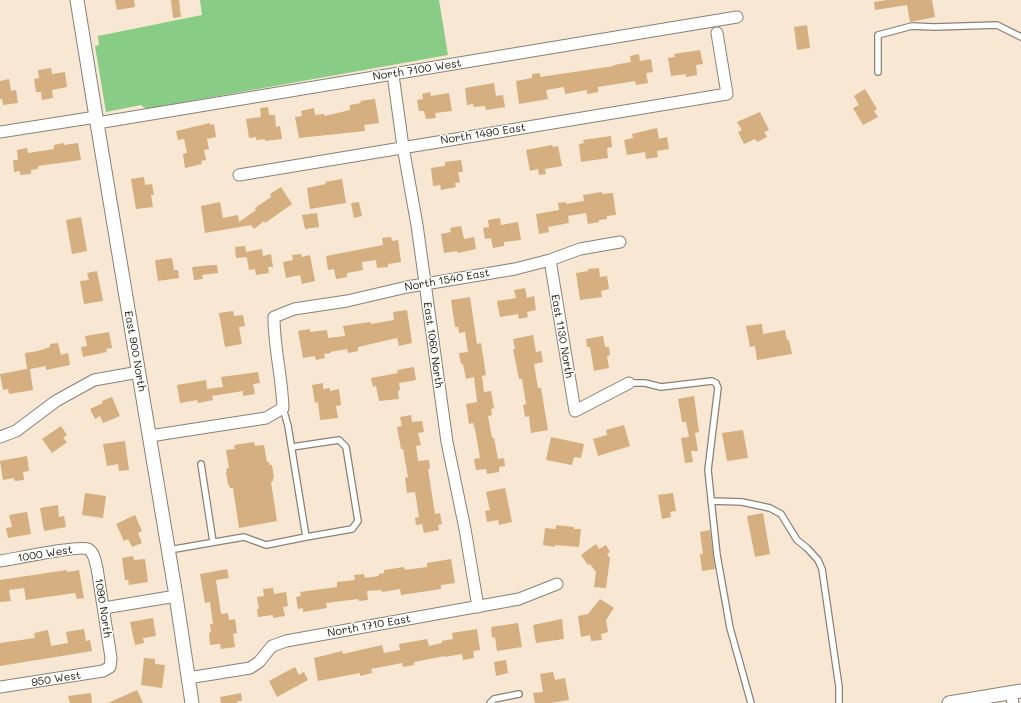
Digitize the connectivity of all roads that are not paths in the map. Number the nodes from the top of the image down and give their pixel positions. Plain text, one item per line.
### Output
1 (77, 0) edge
2 (737, 17) dead end
3 (717, 33) dead end
4 (1021, 37) edge
5 (878, 72) dead end
6 (394, 82) dead end
7 (96, 120) junction
8 (0, 132) edge
9 (403, 147) junction
10 (239, 174) dead end
11 (620, 242) dead end
12 (550, 260) junction
13 (425, 283) junction
14 (139, 372) junction
15 (629, 383) joint
16 (283, 408) junction
17 (150, 436) junction
18 (0, 438) edge
19 (292, 447) junction
20 (201, 464) dead end
21 (711, 501) junction
22 (306, 537) junction
23 (213, 542) junction
24 (90, 550) joint
25 (169, 550) junction
26 (0, 561) edge
27 (557, 584) dead end
28 (176, 596) junction
29 (478, 607) junction
30 (104, 608) junction
31 (110, 666) joint
32 (188, 678) junction
33 (0, 688) edge
34 (519, 694) dead end
35 (1015, 696) edge
36 (192, 703) edge
37 (490, 703) edge
38 (751, 703) edge
39 (839, 703) edge
40 (949, 703) edge

1 - 7 street, East 900 North
2 - 7 street, North 7100 West
3 - 9 street, North 1490 East
4 - 5 lane
6 - 9 street, East 1060 North
7 - 8 street, North 7100 West
7 - 14 street, East 900 North
9 - 10 street, North 1490 East
9 - 13 street, East 1060 North
11 - 12 street, North 1540 East
12 - 13 street, North 1540 East
12 - 15 street, East 1130 North
13 - 16 street, North 1540 East
13 - 29 street, East 1060 North
14 - 17 street, East 900 North
14 - 18 street
15 - 21 lane
16 - 17 street
16 - 19 lane
17 - 25 street, East 900 North
19 - 22 lane
19 - 22 lane
20 - 23 lane
21 - 38 lane
21 - 39 lane
22 - 23 lane
23 - 25 lane
24 - 26 street, 1000 West
24 - 30 street, 1090 North
25 - 28 street, East 900 North
27 - 29 street, North 1710 East
28 - 30 street
28 - 32 street, East 900 North
29 - 32 street, North 1710 East
30 - 31 street, 1090 North
31 - 33 street, 950 West
32 - 36 street, East 900 North
34 - 37 lane
35 - 40 street

